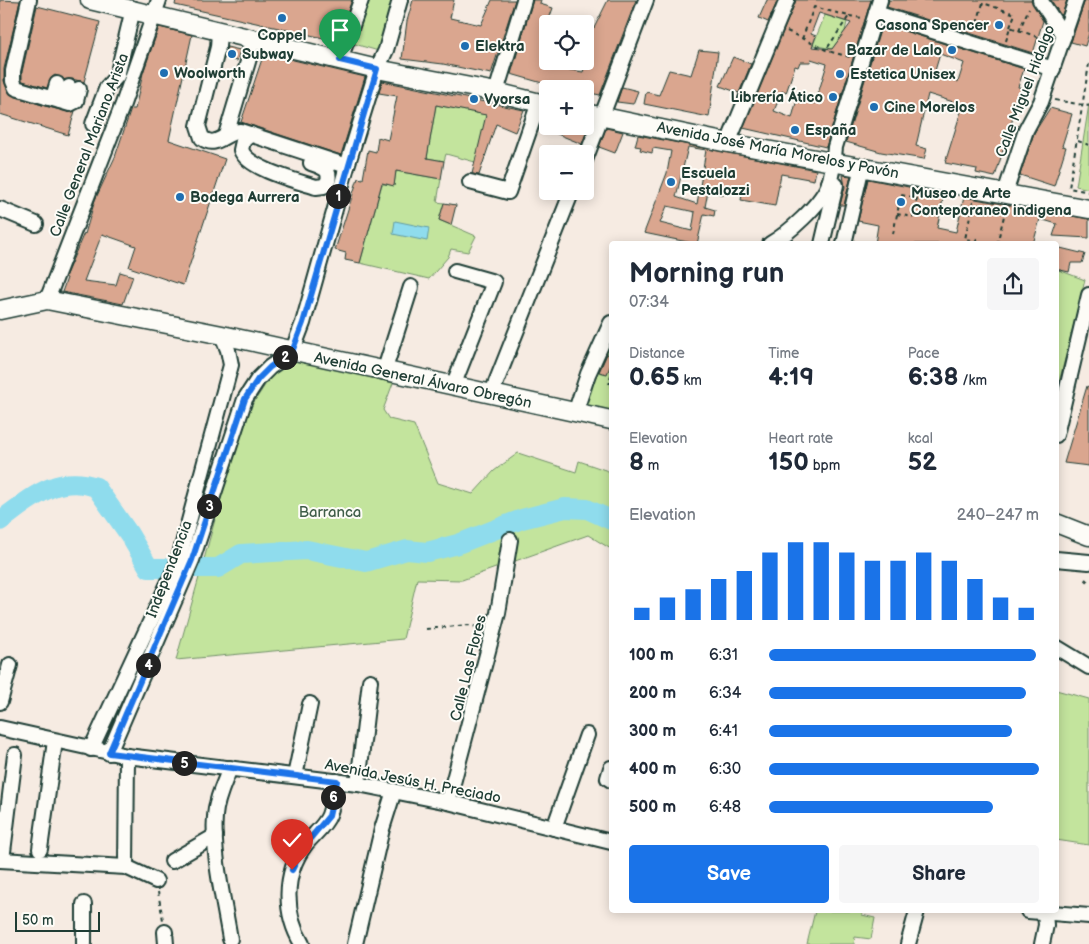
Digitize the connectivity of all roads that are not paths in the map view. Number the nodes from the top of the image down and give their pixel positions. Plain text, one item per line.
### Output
1 (29, 0) edge
2 (91, 0) edge
3 (361, 0) edge
4 (400, 0) edge
5 (524, 0) edge
6 (646, 0) edge
7 (787, 0) edge
8 (1076, 0) edge
9 (1036, 2) edge
10 (878, 6) edge
11 (157, 7) edge
12 (133, 9) junction
13 (218, 32) junction
14 (251, 39) junction
15 (1062, 41) junction
16 (340, 60) junction
17 (377, 69) junction
18 (1053, 69) junction
19 (496, 92) junction
20 (57, 100) junction
21 (539, 103) edge
22 (539, 107) edge
23 (594, 115) edge
24 (603, 117) junction
25 (93, 124) dead end
26 (250, 134) junction
27 (226, 135) junction
28 (728, 143) junction
29 (275, 144) junction
30 (591, 145) edge
31 (838, 161) junction
32 (347, 166) junction
33 (862, 166) junction
34 (470, 182) dead end
35 (832, 184) junction
36 (1002, 199) junction
37 (568, 200) edge
38 (0, 209) edge
39 (1089, 209) edge
40 (36, 224) dead end
41 (776, 241) edge
42 (822, 241) edge
43 (845, 241) edge
44 (455, 271) dead end
45 (411, 287) dead end
46 (1089, 295) edge
47 (47, 300) junction
48 (0, 310) edge
49 (609, 327) edge
50 (222, 335) junction
51 (292, 352) junction
52 (384, 372) junction
53 (453, 386) junction
54 (491, 395) junction
55 (575, 412) junction
56 (609, 420) edge
57 (1059, 422) edge
58 (1059, 524) edge
59 (1089, 536) edge
60 (510, 540) dead end
61 (1059, 560) edge
62 (1089, 562) edge
63 (1059, 649) edge
64 (10, 665) dead end
65 (1089, 667) edge
66 (370, 681) dead end
67 (0, 702) edge
68 (310, 704) dead end
69 (0, 728) edge
70 (587, 735) dead end
71 (55, 741) junction
72 (91, 749) junction
73 (109, 753) junction
74 (15, 755) dead end
75 (126, 756) junction
76 (230, 768) junction
77 (295, 776) junction
78 (337, 781) junction
79 (358, 784) junction
80 (394, 792) junction
81 (448, 802) junction
82 (554, 828) junction
83 (215, 836) junction
84 (609, 842) edge
85 (40, 849) dead end
86 (1, 860) edge
87 (172, 861) dead end
88 (126, 866) junction
89 (156, 881) road end
90 (84, 904) dead end
91 (916, 913) edge
92 (1039, 913) edge
93 (1045, 914) junction
94 (1089, 916) edge
95 (230, 939) dead end
96 (84, 944) edge
97 (302, 944) edge
98 (354, 944) edge
99 (908, 944) edge
100 (1042, 944) edge

1 - 20 street
2 - 12 main road
3 - 16 street
4 - 17 street
5 - 19 street
6 - 24 street
7 - 28 street
8 - 15 street, Calle Miguel Hidalgo
9 - 15 street
10 - 18 street
10 - 31 street
11 - 12 main road
11 - 13 main road
11 - 47 street, Calle General Mariano Arista
12 - 25 street
13 - 14 main road
13 - 27 street
14 - 16 main road
14 - 27 street
15 - 18 street, Calle Miguel Hidalgo
16 - 17 main road
17 - 19 main road
17 - 32 street
18 - 36 street, Calle Miguel Hidalgo
19 - 21 main road
20 - 20 street
22 - 34 street
23 - 24 main road, Avenida José María Morelos y Pavón
24 - 28 main road, Avenida José María Morelos y Pavón
24 - 30 street
26 - 27 street
26 - 29 street
26 - 29 street
28 - 31 main road, Avenida José María Morelos y Pavón
29 - 32 street
31 - 33 main road, Avenida José María Morelos y Pavón
31 - 35 street
32 - 51 street
33 - 36 main road, Avenida José María Morelos y Pavón
33 - 43 street
35 - 41 street
35 - 42 street
36 - 39 main road, Avenida José María Morelos y Pavón
37 - 54 street
38 - 40 street
44 - 53 street
45 - 52 street
46 - 57 street
47 - 48 main road, Avenida General Álvaro Obregón
47 - 50 main road, Avenida General Álvaro Obregón
49 - 55 street
50 - 51 main road, Avenida General Álvaro Obregón
50 - 72 street, Independencia
51 - 52 main road, Avenida General Álvaro Obregón
51 - 73 street, Independencia
52 - 53 main road, Avenida General Álvaro Obregón
53 - 54 main road, Avenida General Álvaro Obregón
54 - 55 main road, Avenida General Álvaro Obregón
55 - 56 main road, Avenida General Álvaro Obregón
58 - 59 main road
60 - 81 street, Calle Las Flores
61 - 62 street
63 - 65 street
64 - 67 street
66 - 79 street
68 - 77 street
69 - 71 street, Avenida Jesús H. Preciado
70 - 82 street
71 - 72 street, Avenida Jesús H. Preciado
71 - 85 street
72 - 73 street, Avenida Jesús H. Preciado
73 - 75 street, Avenida Jesús H. Preciado
74 - 86 street
75 - 76 street, Avenida Jesús H. Preciado
75 - 88 street
76 - 77 street, Avenida Jesús H. Preciado
76 - 83 street
77 - 78 street, Avenida Jesús H. Preciado
78 - 79 street, Avenida Jesús H. Preciado
78 - 97 street
79 - 80 street, Avenida Jesús H. Preciado
80 - 81 street, Avenida Jesús H. Preciado
80 - 98 street
81 - 82 street, Avenida Jesús H. Preciado
82 - 84 street, Avenida Jesús H. Preciado
83 - 87 street
83 - 95 street
86 - 88 street
88 - 89 street
90 - 96 street
91 - 99 street
92 - 93 street
93 - 94 street
93 - 100 street

